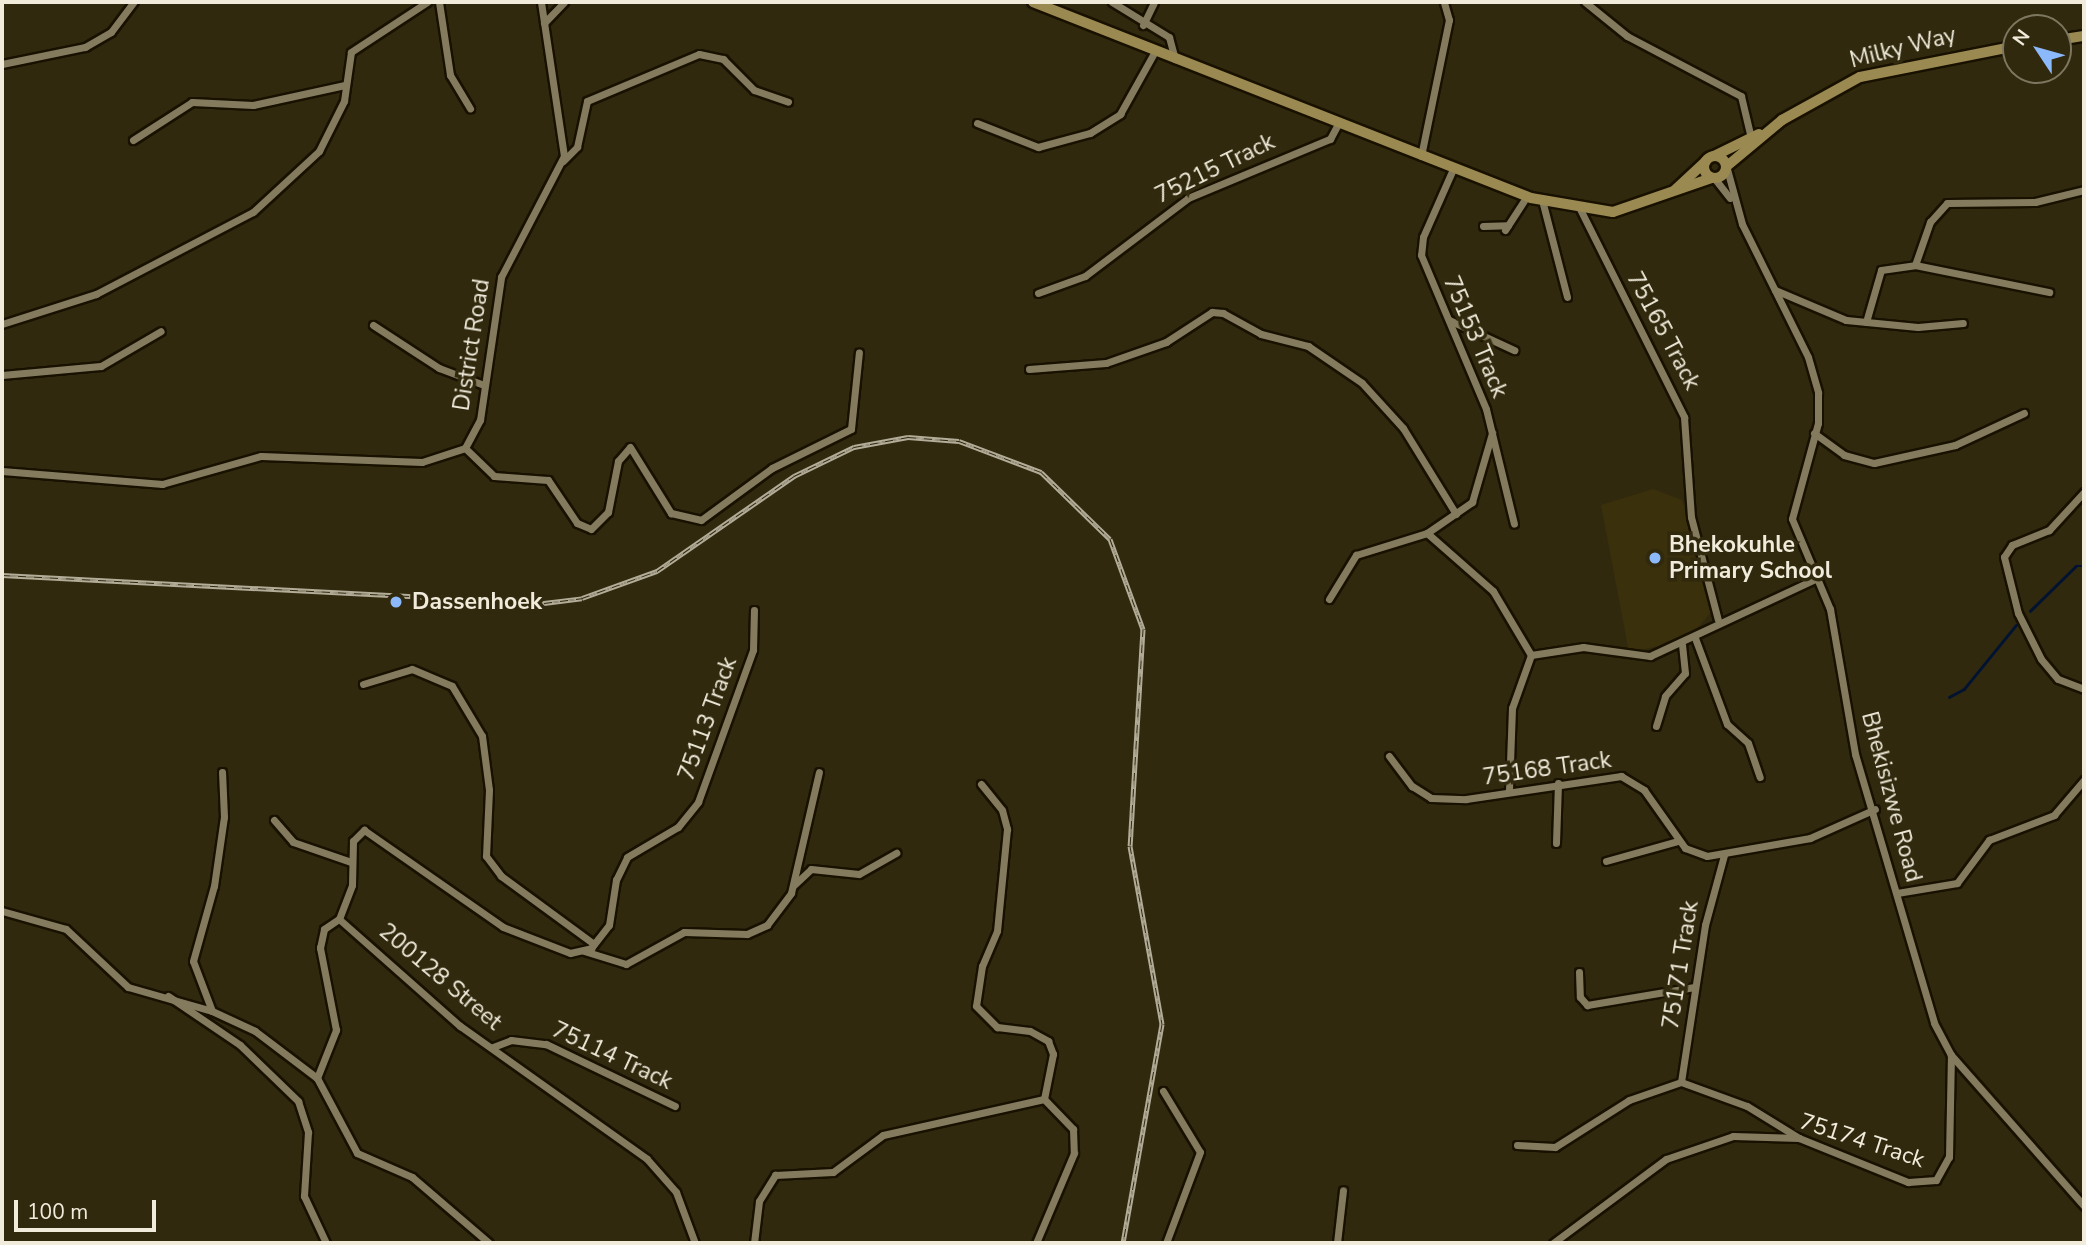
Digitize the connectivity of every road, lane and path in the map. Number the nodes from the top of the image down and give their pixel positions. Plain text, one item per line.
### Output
1 (134, 2) edge
2 (427, 2) edge
3 (439, 2) edge
4 (541, 2) edge
5 (564, 2) edge
6 (1033, 2) edge
7 (1112, 2) edge
8 (1154, 2) edge
9 (1444, 2) edge
10 (1585, 2) edge
11 (544, 23) junction
12 (1143, 25) junction
13 (2002, 49) edge
14 (1155, 51) junction
15 (1175, 59) junction
16 (2, 64) edge
17 (345, 85) junction
18 (788, 102) dead end
19 (470, 108) dead end
20 (976, 123) dead end
21 (1339, 124) junction
22 (1772, 129) junction
23 (1751, 138) junction
24 (134, 140) dead end
25 (1421, 157) junction
26 (1709, 158) junction
27 (562, 161) junction
28 (1727, 168) junction
29 (1453, 169) junction
30 (1714, 178) junction
31 (2084, 190) edge
32 (1671, 194) junction
33 (1527, 196) junction
34 (1542, 200) junction
35 (1733, 202) junction
36 (1580, 209) junction
37 (1483, 226) dead end
38 (1915, 265) junction
39 (1775, 289) junction
40 (2049, 292) dead end
41 (1038, 293) dead end
42 (1567, 297) dead end
43 (1448, 320) junction
44 (1866, 321) junction
45 (1963, 323) dead end
46 (2, 324) edge
47 (373, 325) dead end
48 (160, 331) dead end
49 (1514, 350) dead end
50 (859, 352) dead end
51 (1029, 369) dead end
52 (2, 375) edge
53 (484, 385) junction
54 (2024, 413) dead end
55 (1492, 429) junction
56 (1814, 433) junction
57 (465, 448) junction
58 (2, 471) edge
59 (2084, 492) edge
60 (1455, 514) junction
61 (1514, 524) dead end
62 (1427, 533) junction
63 (1815, 579) junction
64 (1329, 599) dead end
65 (754, 610) dead end
66 (1718, 620) junction
67 (1695, 638) junction
68 (1682, 645) junction
69 (1531, 655) junction
70 (363, 684) dead end
71 (2084, 689) edge
72 (1656, 726) dead end
73 (1389, 756) dead end
74 (222, 772) dead end
75 (818, 772) dead end
76 (1760, 777) dead end
77 (2084, 780) edge
78 (1558, 783) junction
79 (981, 784) dead end
80 (1509, 791) junction
81 (1875, 809) junction
82 (274, 820) dead end
83 (1678, 841) junction
84 (1556, 843) dead end
85 (896, 853) dead end
86 (1724, 855) junction
87 (351, 862) junction
88 (1606, 862) dead end
89 (793, 886) junction
90 (1897, 893) junction
91 (2, 911) edge
92 (339, 919) junction
93 (594, 944) junction
94 (584, 951) junction
95 (1579, 972) dead end
96 (1694, 988) junction
97 (168, 996) junction
98 (212, 1011) junction
99 (493, 1047) junction
100 (1951, 1055) junction
101 (317, 1078) junction
102 (1681, 1082) junction
103 (1163, 1091) dead end
104 (1044, 1099) junction
105 (675, 1106) dead end
106 (1799, 1138) junction
107 (1517, 1145) dead end
108 (1343, 1190) dead end
109 (2084, 1206) edge
110 (326, 1243) edge
111 (489, 1243) edge
112 (695, 1243) edge
113 (754, 1243) edge
114 (1036, 1243) edge
115 (1166, 1243) edge
116 (1338, 1243) edge
117 (1553, 1243) edge

1 - 16 street
2 - 17 street
3 - 19 street
4 - 11 street, District Road
5 - 11 street
6 - 14 street, Milky Way
7 - 12 street
8 - 12 street
9 - 25 street
10 - 23 street
11 - 27 street, District Road
12 - 15 street
13 - 22 street, Milky Way
14 - 15 street, Milky Way
14 - 20 street
15 - 21 street, Milky Way
17 - 24 street
17 - 46 street
18 - 27 street
21 - 25 street, Milky Way
21 - 41 street, 75215 Track
22 - 23 street, Milky Way
22 - 28 street, Milky Way
23 - 26 street, Milky Way
25 - 29 street, Milky Way
26 - 28 street
26 - 30 street
26 - 32 street, Milky Way
27 - 53 street, District Road
28 - 30 street, Milky Way
28 - 35 street, Bhekisizwe Road
29 - 33 street, Milky Way
29 - 43 street, 75153 Track
30 - 32 street, Milky Way
30 - 35 street, Bhekisizwe Road
31 - 38 street
32 - 36 street, Milky Way
33 - 34 street, Milky Way
33 - 37 street
34 - 36 street, Milky Way
34 - 42 street
35 - 39 street, Bhekisizwe Road
36 - 66 street, 75165 Track
38 - 40 street
38 - 44 street
39 - 44 street
39 - 56 street, Bhekisizwe Road
43 - 49 street
43 - 55 street, 75153 Track
44 - 45 street
47 - 53 street
48 - 52 street
50 - 57 street
51 - 60 street
53 - 57 street, District Road
54 - 56 street
55 - 60 street
55 - 61 street, 75153 Track
56 - 63 street, Bhekisizwe Road
57 - 58 street
59 - 71 street
60 - 62 street
62 - 64 street
62 - 69 street
63 - 66 street
63 - 81 street, Bhekisizwe Road
65 - 93 street, 75113 Track
66 - 67 street
67 - 68 street
67 - 76 street
68 - 69 street
68 - 72 street
69 - 80 street
70 - 93 street
73 - 80 street, 75168 Track
74 - 98 street
75 - 89 street
77 - 90 street
78 - 80 street, 75168 Track
78 - 83 street, 75168 Track
78 - 84 street
79 - 104 street
81 - 86 street, 75168 Track
81 - 90 street, Bhekisizwe Road
82 - 87 street
83 - 86 street, 75168 Track
83 - 88 street
85 - 89 street
86 - 96 street, 75171 Track
87 - 92 street
87 - 94 street
89 - 94 street
90 - 100 street, Bhekisizwe Road
91 - 97 street
92 - 99 street, 200128 Street
92 - 101 street
93 - 94 street, 75113 Track
95 - 96 street
96 - 102 street, 75171 Track
97 - 98 street
97 - 110 street
98 - 101 street
99 - 105 street, 75114 Track
99 - 112 street, 200128 Street
100 - 106 street, 75174 Track
100 - 109 street, Bhekisizwe Road
101 - 111 street
102 - 106 street
102 - 107 street
103 - 115 street
104 - 113 street
104 - 114 street
106 - 117 street, 75174 Track
108 - 116 street

